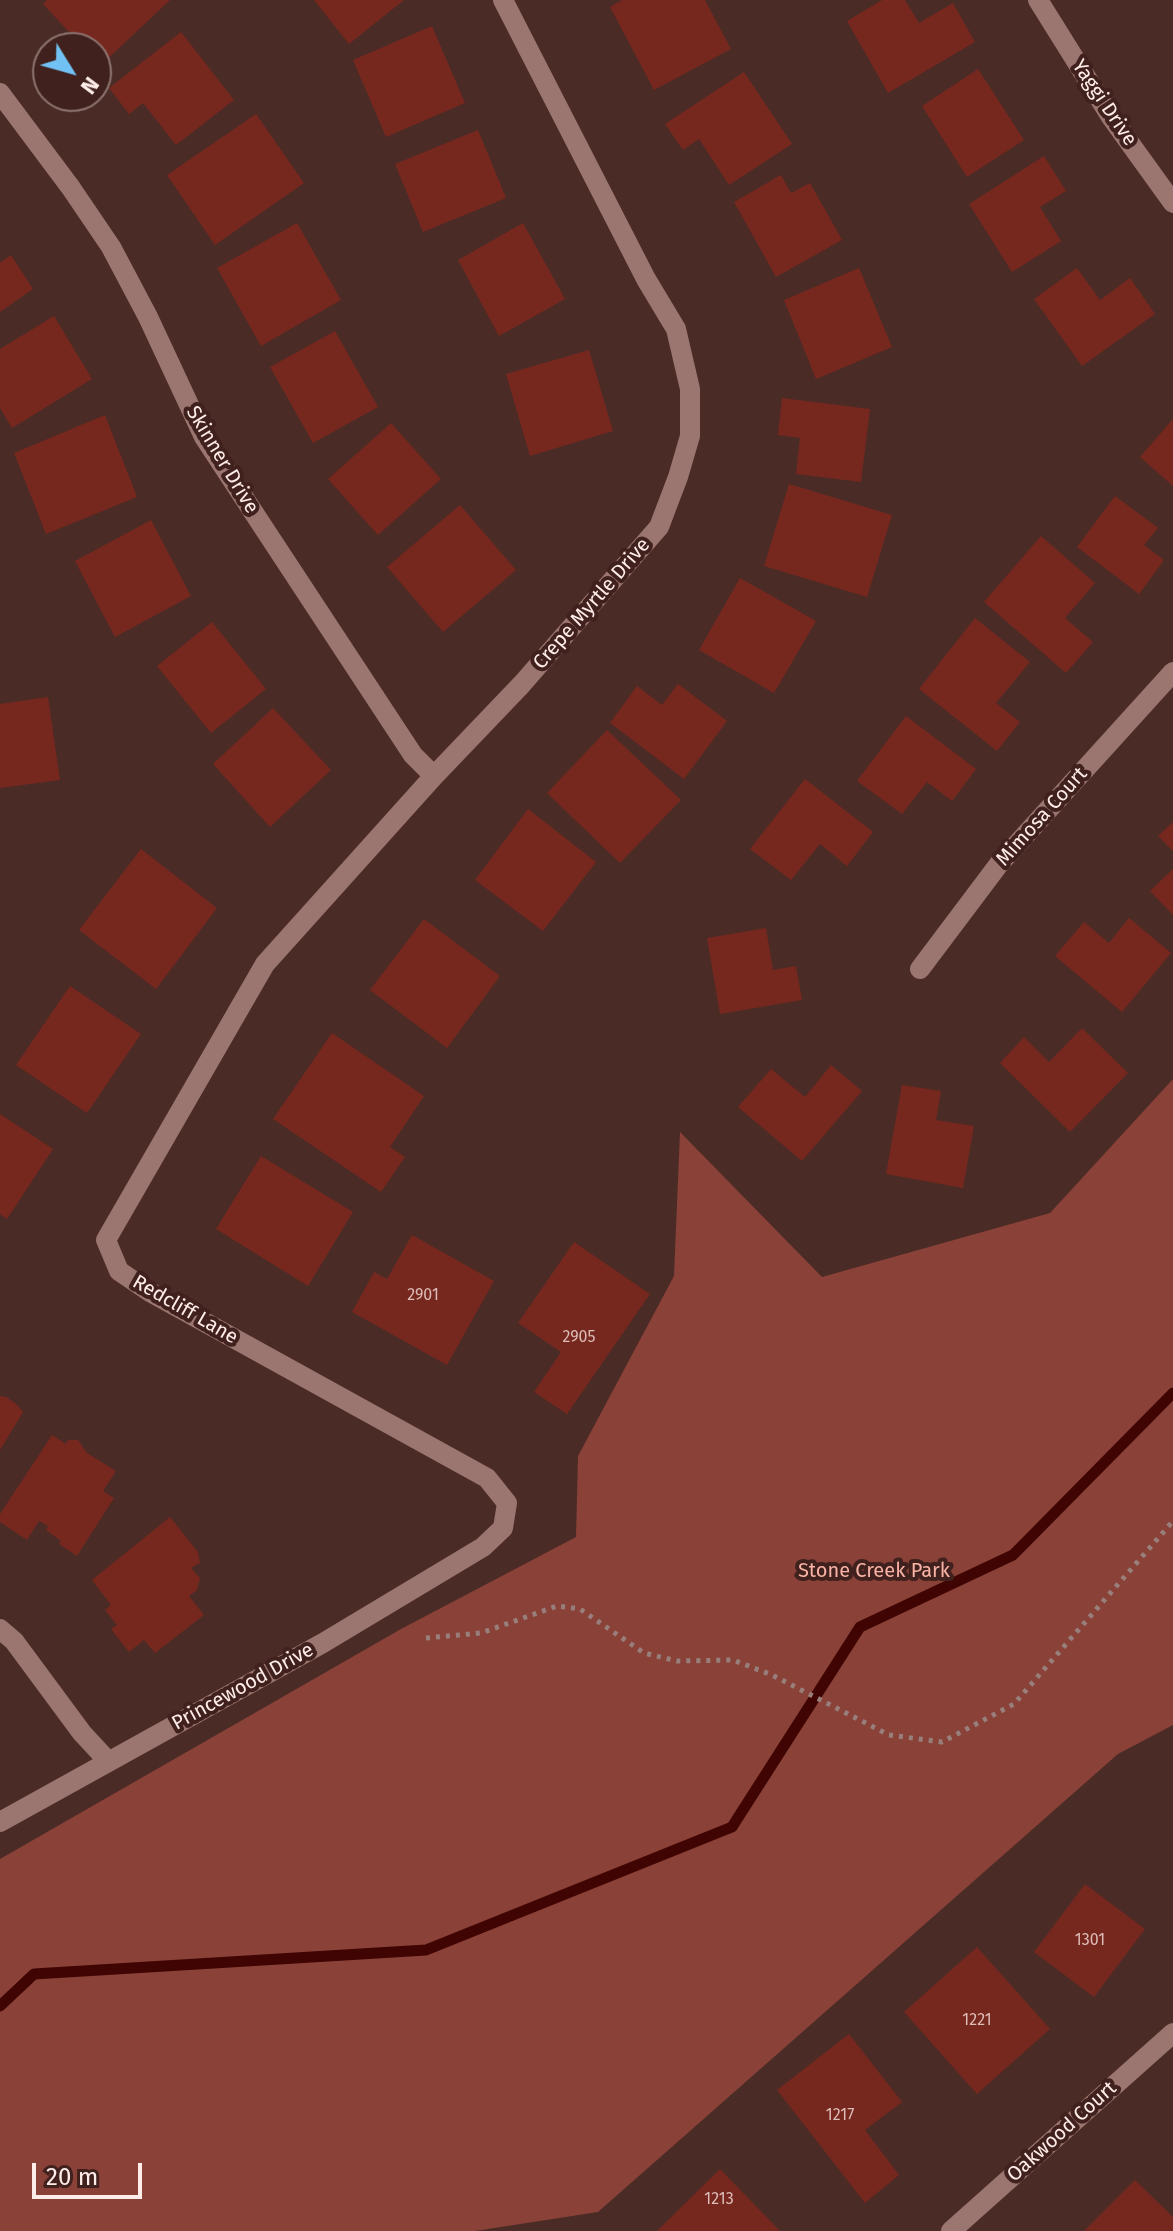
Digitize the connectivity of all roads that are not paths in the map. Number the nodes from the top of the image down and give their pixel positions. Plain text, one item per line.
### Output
1 (503, 0) edge
2 (1038, 0) edge
3 (0, 93) edge
4 (1173, 203) edge
5 (1173, 672) edge
6 (434, 776) junction
7 (265, 964) joint
8 (920, 969) dead end
9 (483, 1547) joint
10 (0, 1629) edge
11 (108, 1761) junction
12 (0, 1822) edge
13 (1173, 2033) edge
14 (951, 2231) edge

1 - 6 street, Crepe Myrtle Drive
2 - 4 street, Yaggi Drive
3 - 6 street, Skinner Drive
5 - 8 street, Mimosa Court
6 - 7 street, Crepe Myrtle Drive
7 - 9 street, Redcliff Lane
9 - 11 street, Princewood Drive
10 - 11 street
11 - 12 street, Princewood Drive
13 - 14 street, Oakwood Court

